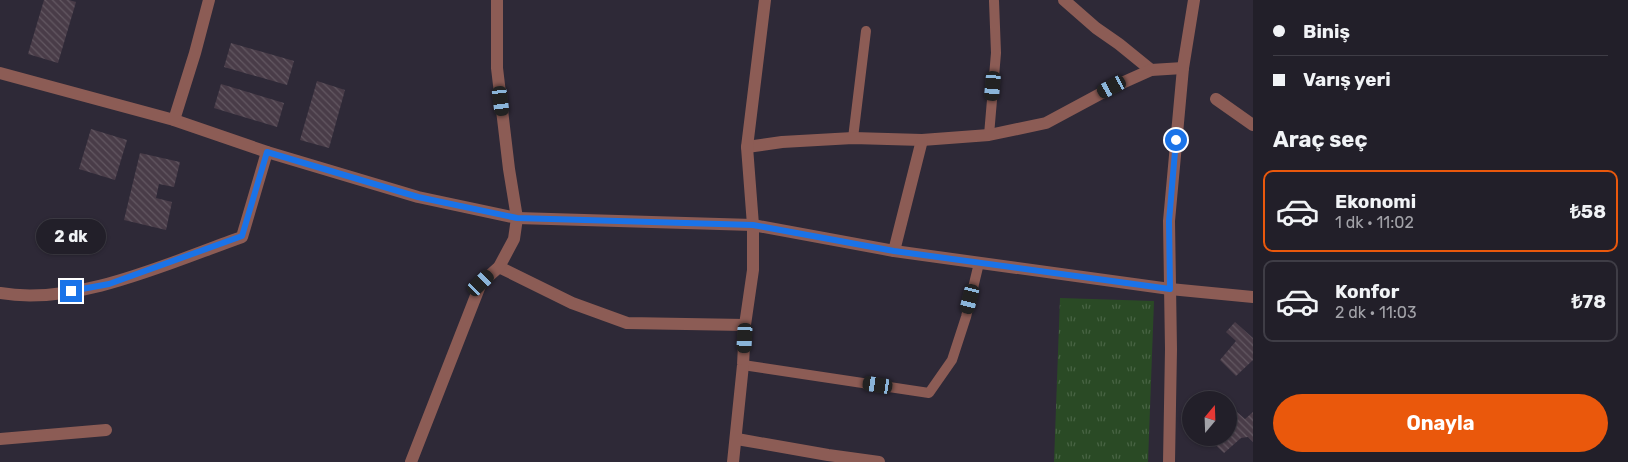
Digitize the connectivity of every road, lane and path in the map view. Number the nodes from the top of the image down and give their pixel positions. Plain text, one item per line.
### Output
1 (209, 0) edge
2 (497, 0) edge
3 (765, 0) edge
4 (1194, 0) edge
5 (994, 1) edge
6 (1068, 1) edge
7 (866, 31) dead end
8 (1183, 68) junction
9 (1151, 70) junction
10 (0, 73) edge
11 (1216, 99) dead end
12 (174, 120) junction
13 (1253, 125) edge
14 (989, 135) junction
15 (853, 138) junction
16 (922, 140) junction
17 (747, 146) junction
18 (267, 152) junction
19 (517, 218) junction
20 (753, 225) junction
21 (894, 251) junction
22 (979, 263) junction
23 (499, 268) junction
24 (1170, 289) junction
25 (0, 293) edge
26 (1253, 297) edge
27 (745, 325) junction
28 (743, 365) junction
29 (106, 430) dead end
30 (0, 438) edge
31 (737, 439) junction
32 (411, 462) edge
33 (733, 462) edge
34 (879, 462) edge
35 (1169, 462) edge

1 - 12 street
2 - 19 street
3 - 17 street
4 - 8 street
5 - 14 lane
6 - 9 street
7 - 15 lane
8 - 9 street
8 - 24 street
9 - 14 street
10 - 12 street
11 - 13 street
12 - 18 street
14 - 16 street
15 - 16 street
15 - 17 street
16 - 21 street
17 - 20 street
18 - 19 street
18 - 25 street
19 - 20 street
19 - 23 street
20 - 21 street
20 - 27 street
21 - 22 street
22 - 24 street
22 - 28 lane
23 - 27 street
23 - 32 street
24 - 26 street
24 - 35 street
27 - 28 street
28 - 31 street
29 - 30 street
31 - 33 street
31 - 34 street

